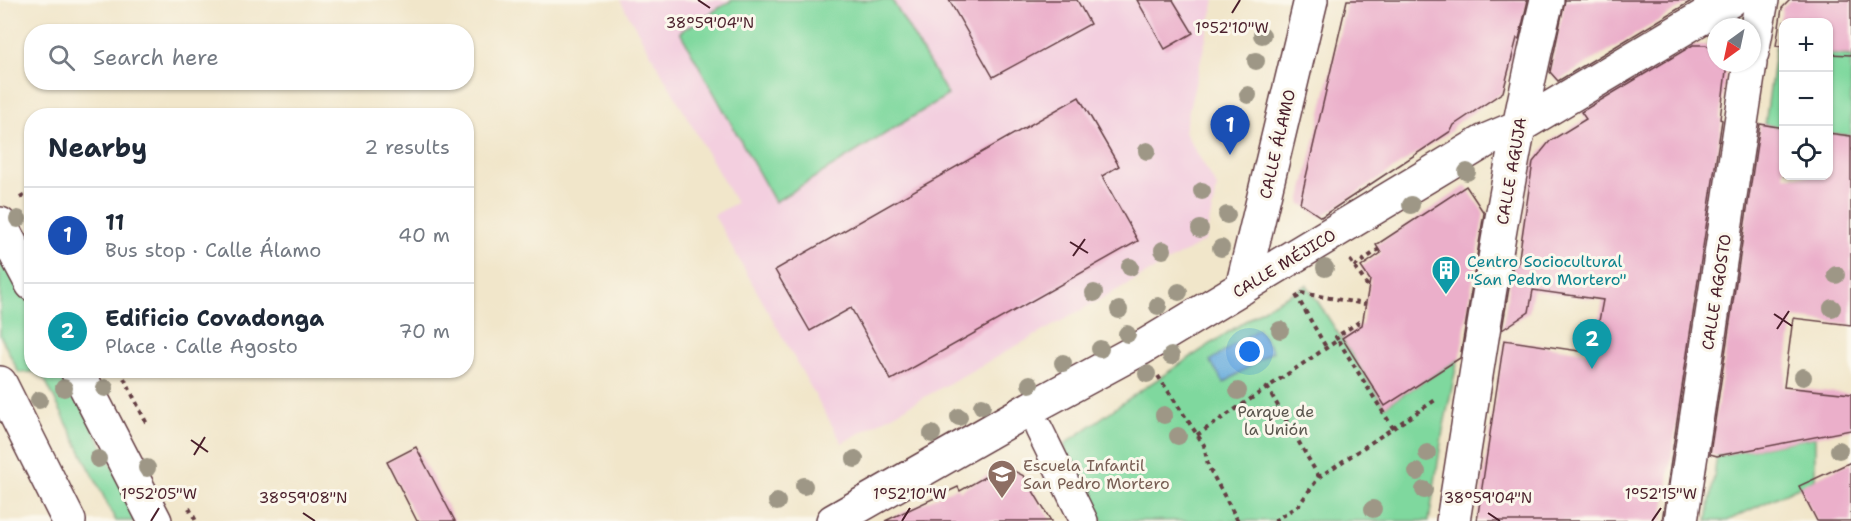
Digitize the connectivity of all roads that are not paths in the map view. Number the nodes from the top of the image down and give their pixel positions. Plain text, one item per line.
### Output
1 (1311, 0) edge
2 (1547, 0) edge
3 (1731, 0) edge
4 (1762, 0) edge
5 (1759, 18) edge
6 (1749, 72) edge
7 (1518, 126) junction
8 (0, 224) edge
9 (24, 269) edge
10 (1242, 288) junction
11 (81, 378) edge
12 (0, 383) edge
13 (1039, 429) dead end
14 (69, 521) edge
15 (156, 521) edge
16 (833, 521) edge
17 (1084, 521) edge
18 (1453, 521) edge
19 (1681, 521) edge

1 - 10 street, CALLE ÁLAMO
2 - 7 street, CALLE AGUJA
3 - 7 street, CALLE MÉJICO
4 - 5 street
6 - 19 street, CALLE AGOSTO
7 - 10 street, CALLE MÉJICO
7 - 18 street, CALLE AGUJA
8 - 9 street
10 - 16 street, CALLE MÉJICO
11 - 15 street
12 - 14 street
13 - 17 street

